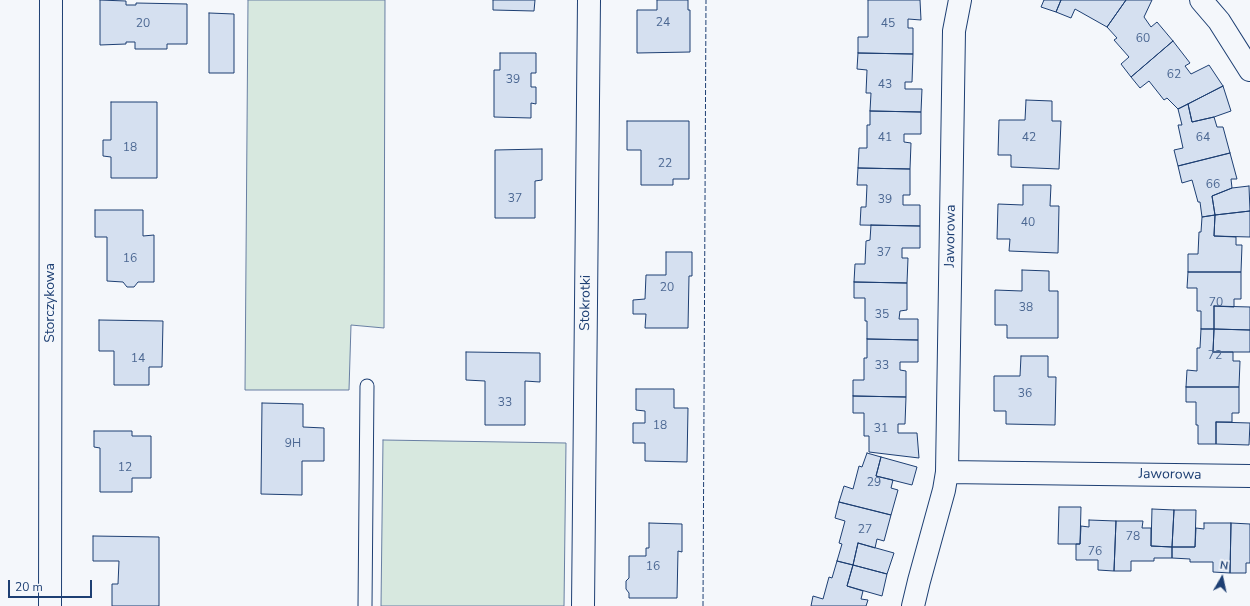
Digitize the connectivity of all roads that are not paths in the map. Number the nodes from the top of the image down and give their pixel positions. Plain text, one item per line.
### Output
1 (51, 0) edge
2 (589, 0) edge
3 (960, 0) edge
4 (1201, 0) edge
5 (1250, 70) edge
6 (367, 386) dead end
7 (947, 472) junction
8 (1250, 476) edge
9 (50, 606) edge
10 (365, 606) edge
11 (582, 606) edge
12 (913, 606) edge

1 - 9 street, Storczykowa
2 - 11 street, Stokrotki
3 - 7 street, Jaworowa
4 - 5 street
6 - 10 lane
7 - 8 street, Jaworowa
7 - 12 street, Jaworowa

